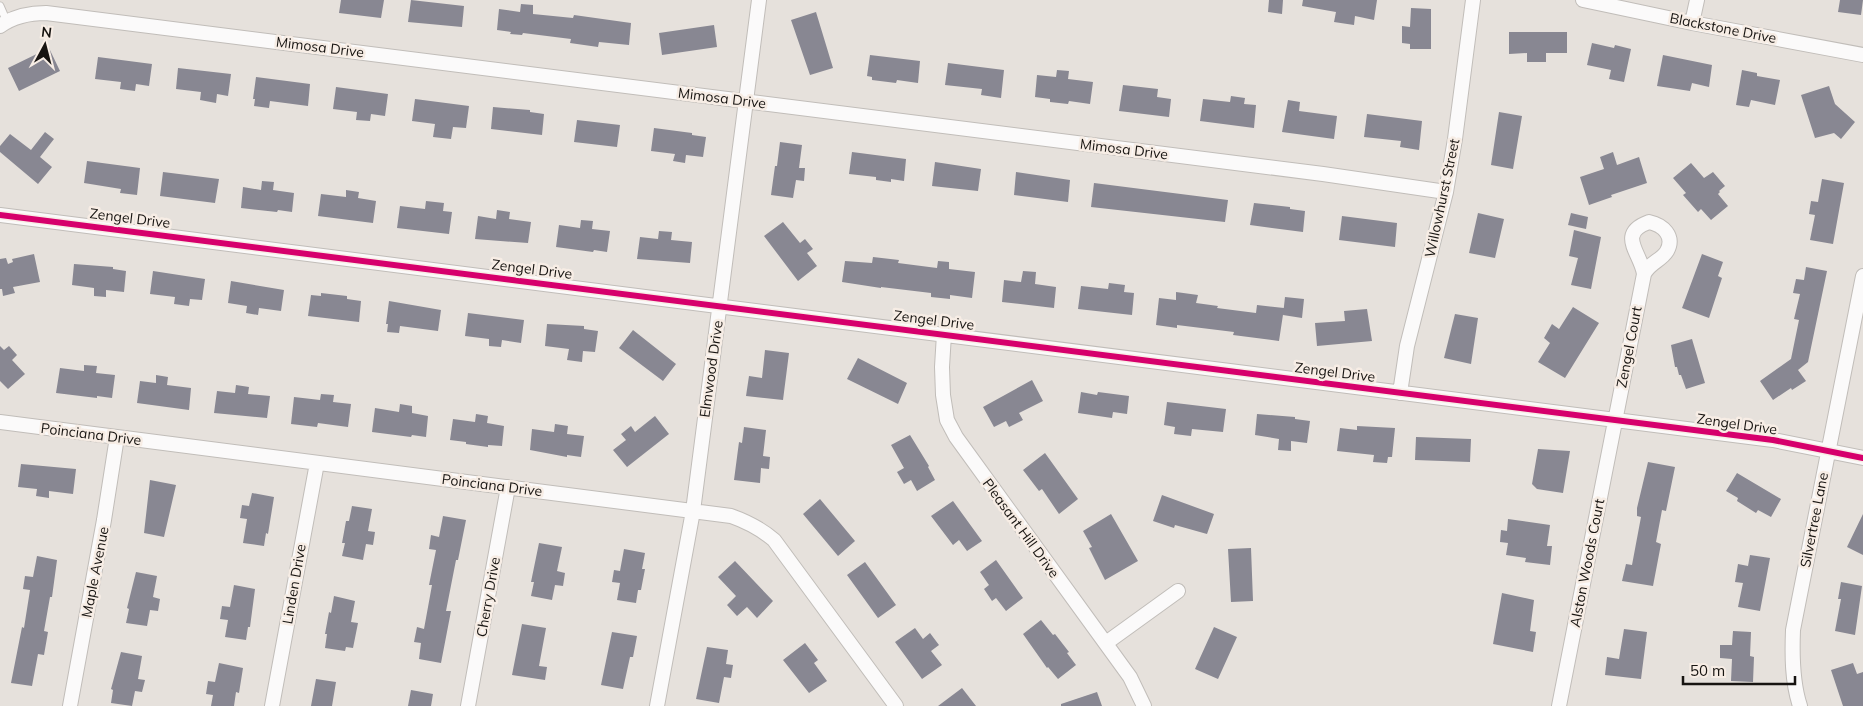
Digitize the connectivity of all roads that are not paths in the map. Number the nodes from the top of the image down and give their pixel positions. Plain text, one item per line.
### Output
1 (759, 0) edge
2 (1474, 0) edge
3 (1583, 0) edge
4 (1697, 0) edge
5 (0, 6) edge
6 (1692, 22) junction
7 (4, 24) edge
8 (1863, 54) edge
9 (746, 101) junction
10 (1446, 192) junction
11 (0, 215) edge
12 (1644, 274) dead end
13 (1863, 276) edge
14 (720, 306) junction
15 (944, 334) junction
16 (1400, 393) junction
17 (1615, 420) junction
18 (0, 422) edge
19 (117, 437) junction
20 (1828, 451) junction
21 (1863, 458) edge
22 (317, 462) junction
23 (508, 487) junction
24 (693, 511) junction
25 (1178, 591) dead end
26 (1106, 643) junction
27 (70, 706) edge
28 (272, 706) edge
29 (468, 706) edge
30 (656, 706) edge
31 (896, 706) edge
32 (1144, 706) edge
33 (1559, 706) edge
34 (1800, 706) edge

1 - 9 street, Elmwood Drive
2 - 10 street, Willowhurst Street
3 - 6 street, Blackstone Drive
4 - 6 street
5 - 7 lane
6 - 8 street, Blackstone Drive
7 - 9 street, Mimosa Drive
9 - 10 street, Mimosa Drive
9 - 14 street, Elmwood Drive
10 - 16 street, Willowhurst Street
11 - 14 street, Zengel Drive
12 - 17 street, Zengel Court
13 - 20 street, Silvertree Lane
14 - 15 street, Zengel Drive
14 - 24 street, Elmwood Drive
15 - 16 street, Zengel Drive
15 - 26 street, Pleasant Hill Drive
16 - 17 street, Zengel Drive
17 - 20 street, Zengel Drive
17 - 33 street, Alston Woods Court
18 - 19 street, Poinciana Drive
19 - 22 street, Poinciana Drive
19 - 27 street, Maple Avenue
20 - 21 street, Zengel Drive
20 - 34 street, Silvertree Lane
22 - 23 street, Poinciana Drive
22 - 28 street, Linden Drive
23 - 24 street, Poinciana Drive
23 - 29 street, Cherry Drive
24 - 30 street, Elmwood Drive
24 - 31 street, Poinciana Drive
25 - 26 street
26 - 32 street, Pleasant Hill Drive

